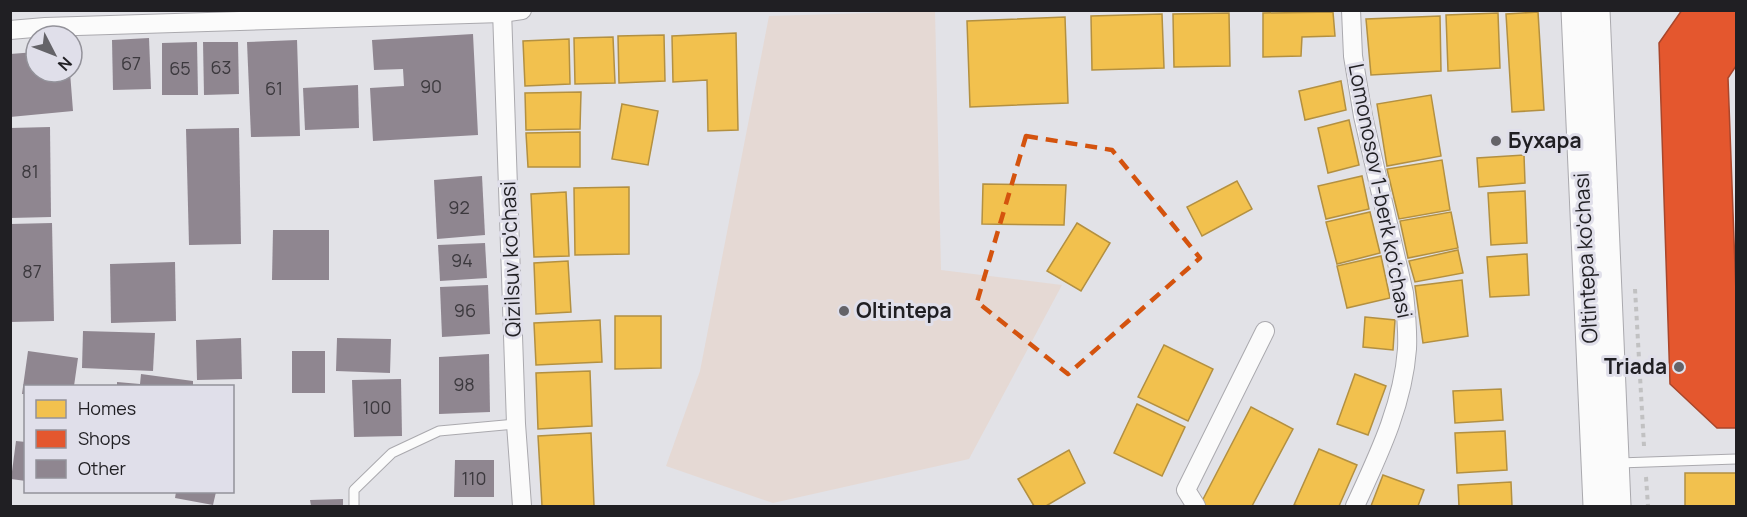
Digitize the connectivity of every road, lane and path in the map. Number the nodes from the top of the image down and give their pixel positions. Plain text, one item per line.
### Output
1 (522, 10) edge
2 (1352, 10) edge
3 (1575, 10) edge
4 (1596, 10) edge
5 (502, 12) edge
6 (10, 30) edge
7 (1265, 331) dead end
8 (516, 424) junction
9 (1737, 459) edge
10 (1615, 463) junction
11 (354, 507) edge
12 (522, 507) edge
13 (1196, 507) edge
14 (1355, 507) edge
15 (1597, 507) edge
16 (1617, 507) edge

1 - 5 street
2 - 14 street, Lomonosov 1-berk koʻchasi
3 - 15 main road, Oltintepa ko'chasi
4 - 10 main road, Oltintepa ko'chasi
5 - 6 street
5 - 8 street, Qizilsuv ko'chasi
7 - 13 street
8 - 11 lane
8 - 12 street, Qizilsuv ko'chasi
9 - 10 lane
10 - 16 main road, Oltintepa ko'chasi

